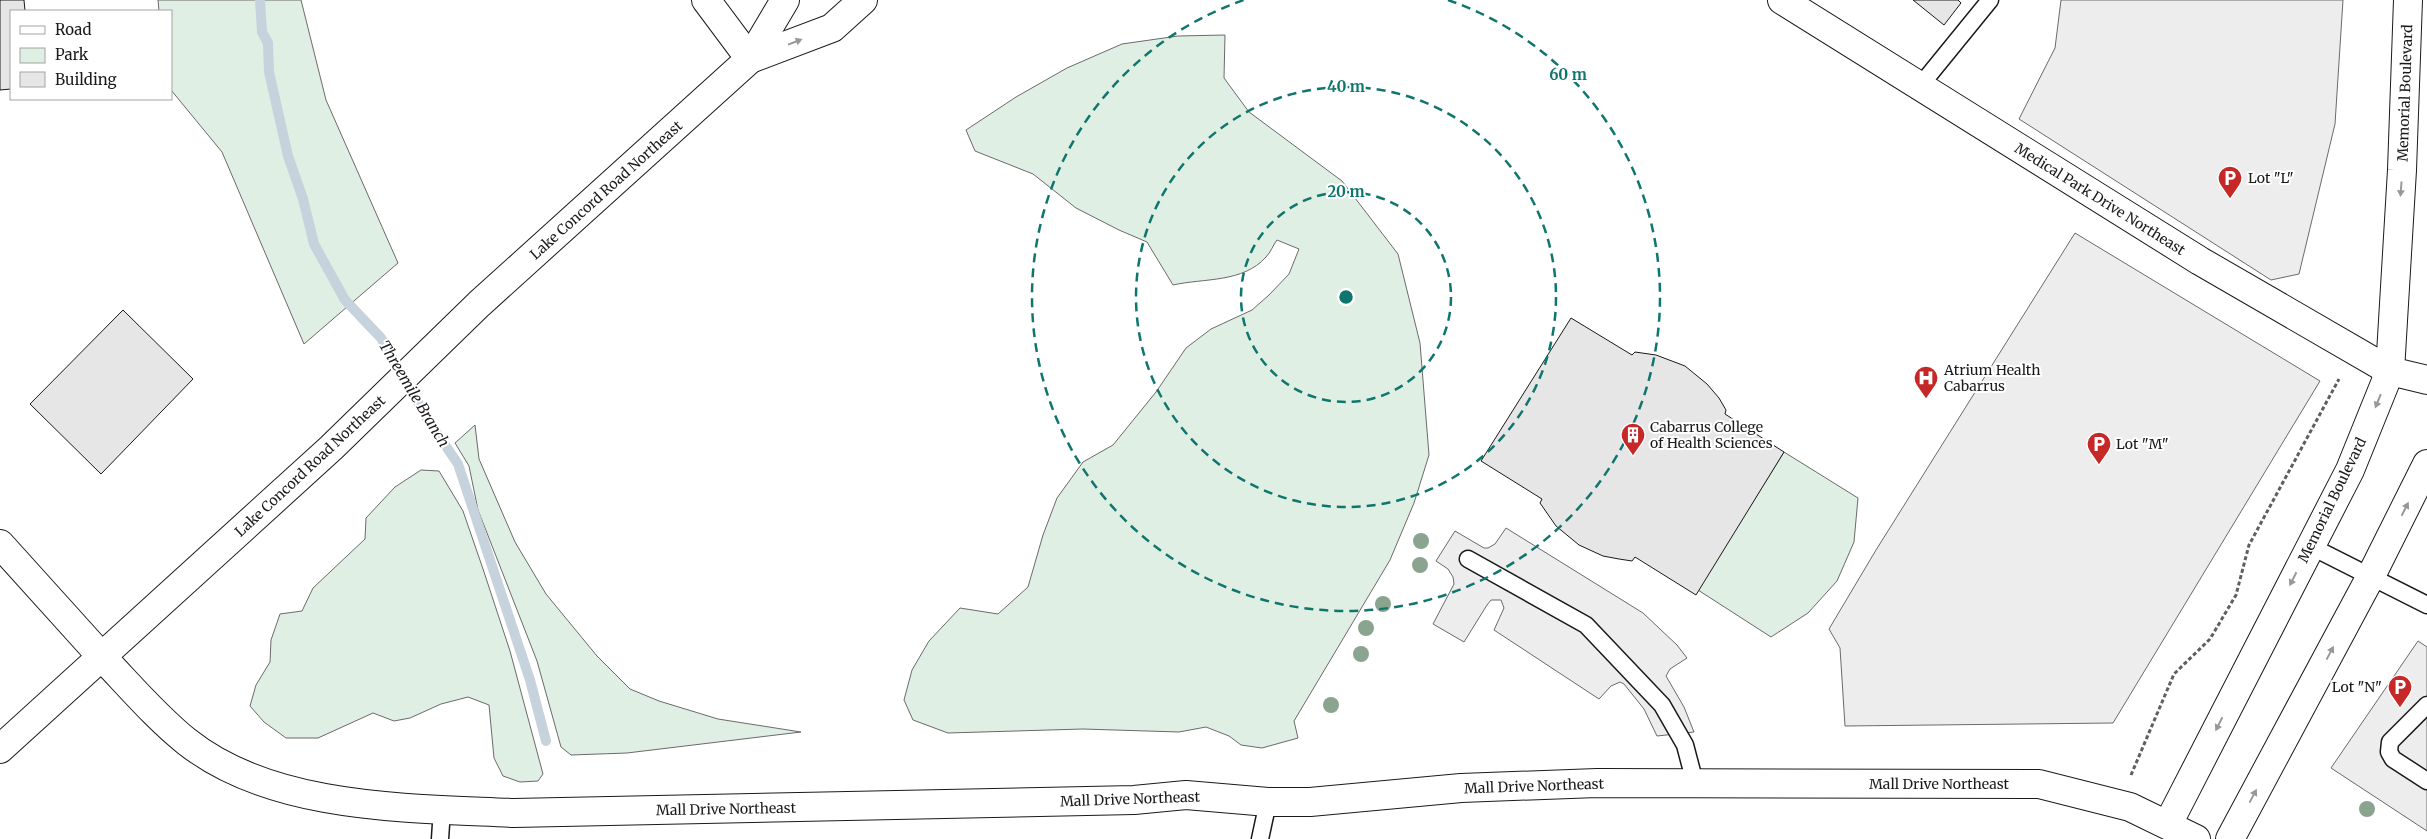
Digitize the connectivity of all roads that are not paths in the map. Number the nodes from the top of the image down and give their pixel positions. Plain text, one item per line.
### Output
1 (706, 0) edge
2 (785, 0) edge
3 (863, 0) edge
4 (1782, 0) edge
5 (1990, 0) edge
6 (2408, 0) edge
7 (750, 59) junction
8 (1920, 86) junction
9 (2390, 371) junction
10 (2427, 380) edge
11 (2427, 464) edge
12 (0, 544) edge
13 (2310, 546) junction
14 (1468, 559) dead end
15 (2371, 576) junction
16 (2427, 605) edge
17 (102, 657) junction
18 (2427, 705) edge
19 (0, 749) edge
20 (2427, 781) edge
21 (1695, 783) junction
22 (1268, 802) junction
23 (442, 809) junction
24 (2168, 824) junction
25 (440, 839) edge
26 (1260, 839) edge
27 (2196, 839) edge
28 (2230, 839) edge

1 - 7 street
2 - 7 street, Lake Concord Road Northeast
7 -> 3 street, Lake Concord Road Northeast
4 - 8 street, Medical Park Drive Northeast
5 - 8 lane
6 -> 9 street, Memorial Boulevard
7 - 17 street, Lake Concord Road Northeast
8 - 9 street, Medical Park Drive Northeast
9 - 10 street, Medical Park Drive Northeast
9 -> 13 street, Memorial Boulevard
15 -> 11 street
12 - 17 street, Mall Drive Northeast
13 - 15 lane
13 -> 24 street, Memorial Boulevard
14 - 21 lane
15 - 16 lane
28 -> 15 street
17 - 19 street, Lake Concord Road Northeast
17 - 23 street, Mall Drive Northeast
18 - 20 lane
21 - 22 street, Mall Drive Northeast
21 - 24 street, Mall Drive Northeast
22 - 23 street, Mall Drive Northeast
22 - 26 lane
23 - 25 lane
24 - 27 street, Mall Drive Northeast

